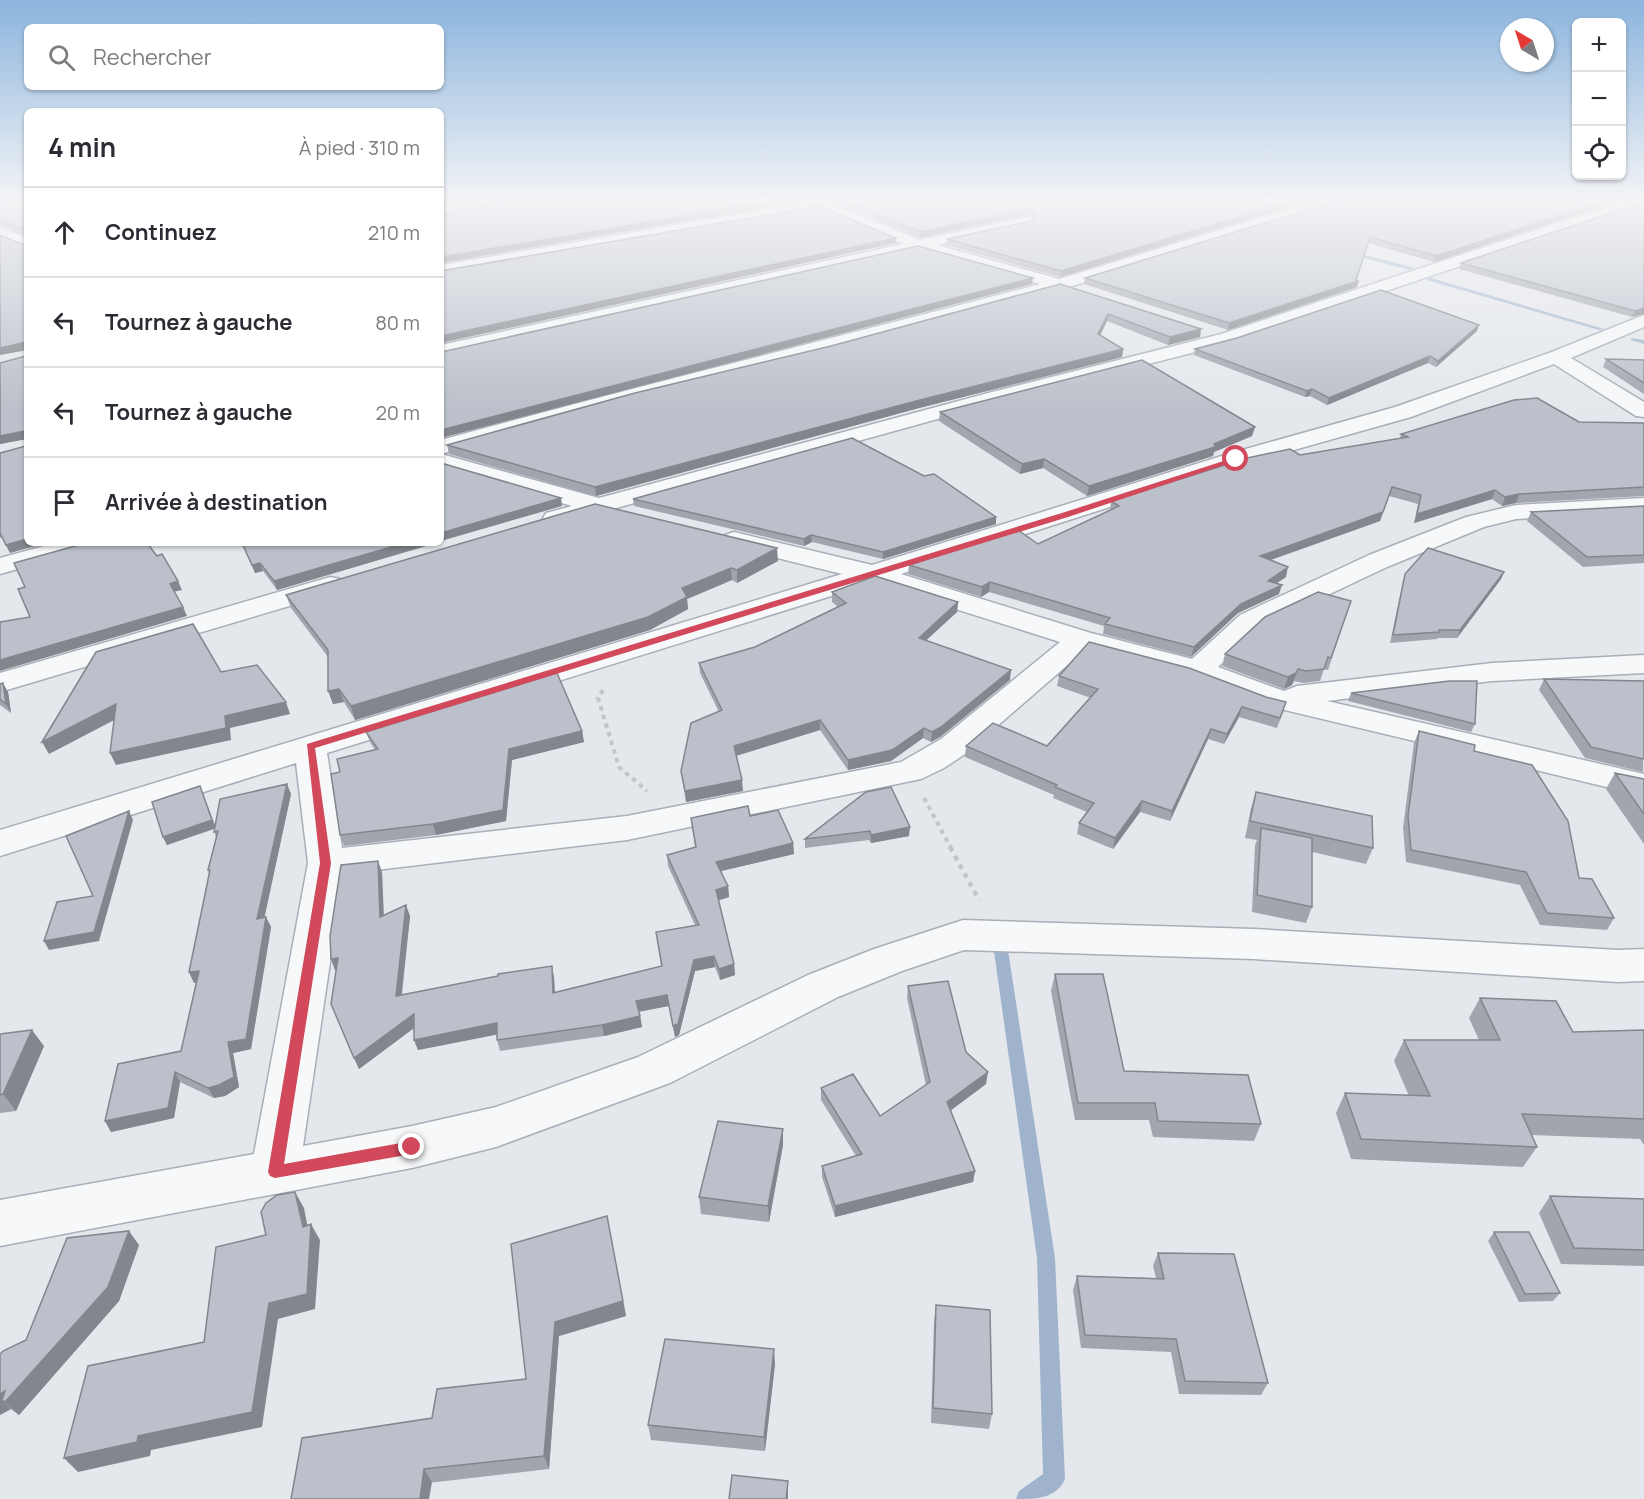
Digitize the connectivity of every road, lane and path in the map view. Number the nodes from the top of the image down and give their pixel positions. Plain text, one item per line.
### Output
1 (813, 268) edge
2 (1004, 268) edge
3 (1112, 268) edge
4 (1442, 268) edge
5 (1060, 284) junction
6 (1082, 292) edge
7 (1644, 320) edge
8 (1195, 327) edge
9 (1228, 338) junction
10 (444, 350) edge
11 (1556, 357) junction
12 (1644, 411) edge
13 (444, 446) edge
14 (444, 462) edge
15 (1644, 505) edge
16 (596, 506) junction
17 (643, 517) edge
18 (528, 526) edge
19 (712, 534) edge
20 (73, 546) edge
21 (0, 566) edge
22 (874, 574) junction
23 (357, 578) edge
24 (1081, 639) junction
25 (621, 651) junction
26 (1640, 669) edge
27 (1198, 670) junction
28 (0, 683) edge
29 (1275, 698) junction
30 (310, 747) junction
31 (909, 771) junction
32 (1644, 785) edge
33 (679, 818) junction
34 (0, 843) edge
35 (326, 863) junction
36 (999, 936) junction
37 (1644, 965) edge
38 (275, 1172) junction
39 (0, 1223) edge

1 - 10 street
2 - 5 street
3 - 5 street
4 - 9 street
5 - 6 street
5 - 13 street
7 - 11 street
8 - 9 street
9 - 16 street
11 - 12 street
11 - 22 street
14 - 16 street
15 - 27 street
16 - 17 street
16 - 18 street
19 - 22 street
20 - 21 street
22 - 24 street
22 - 25 street
23 - 28 street
24 - 27 street
24 - 31 street
25 - 30 street
25 - 33 path
26 - 29 street
27 - 29 street
29 - 32 street
30 - 34 street
30 - 35 street
31 - 33 street
31 - 36 path
33 - 35 street
35 - 38 street
36 - 37 street
36 - 38 street
38 - 39 street

